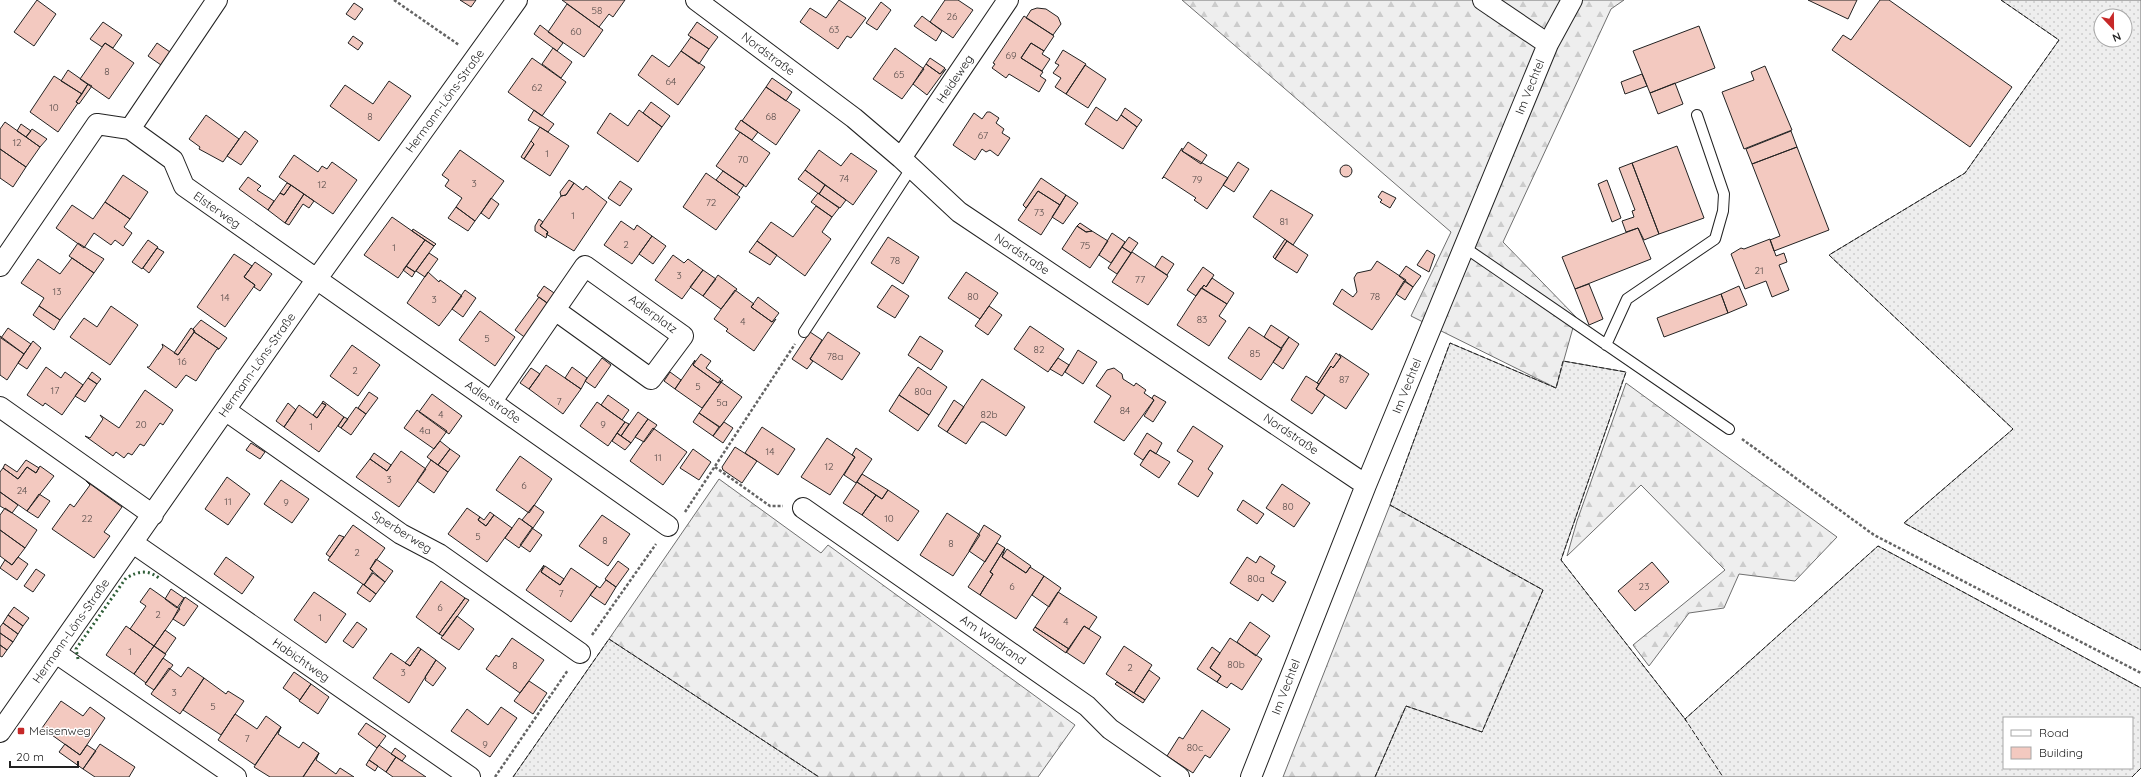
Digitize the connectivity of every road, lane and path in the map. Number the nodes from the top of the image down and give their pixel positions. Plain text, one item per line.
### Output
1 (217, 0) edge
2 (394, 0) edge
3 (516, 0) edge
4 (696, 0) edge
5 (1008, 0) edge
6 (1483, 0) edge
7 (1572, 0) edge
8 (1548, 44) junction
9 (476, 57) junction
10 (1696, 115) dead end
11 (130, 129) junction
12 (907, 163) junction
13 (1464, 247) junction
14 (0, 266) edge
15 (316, 280) junction
16 (555, 310) junction
17 (804, 332) joint
18 (1606, 345) junction
19 (492, 401) junction
20 (0, 407) edge
21 (225, 410) junction
22 (1729, 429) joint
23 (715, 467) junction
24 (1366, 484) junction
25 (803, 508) joint
26 (153, 515) junction
27 (668, 526) junction
28 (133, 543) junction
29 (56, 653) junction
30 (580, 653) junction
31 (2141, 673) edge
32 (0, 732) edge
33 (465, 776) edge
34 (236, 777) edge
35 (495, 777) edge
36 (1179, 777) edge
37 (1251, 777) edge

1 - 11 street
2 - 9 path
3 - 9 street, Hermann-Löns-Straße
4 - 12 street, Nordstraße
5 - 12 street, Heideweg
6 - 8 street
7 - 8 street, Im Vechtel
8 - 13 street, Im Vechtel
9 - 15 street, Hermann-Löns-Straße
10 - 18 lane
11 - 14 street, Elsterweg
11 - 15 street, Elsterweg
12 - 17 lane
12 - 24 street, Nordstraße
13 - 18 lane
13 - 24 street, Im Vechtel
15 - 19 street, Adlerstraße
15 - 21 street, Hermann-Löns-Straße
16 - 16 street, Adlerplatz
16 - 19 street, Adlerplatz
17 - 23 path
18 - 22 lane
19 - 27 street, Adlerstraße
20 - 26 street
21 - 26 street, Hermann-Löns-Straße
21 - 30 street, Sperberweg
22 - 31 path
23 - 25 path
23 - 27 path
24 - 37 street, Im Vechtel
25 - 36 street, Am Waldrand
26 - 28 street, Hermann-Löns-Straße
27 - 30 path
28 - 29 street, Hermann-Löns-Straße
28 - 33 street, Habichtweg
29 - 32 street, Hermann-Löns-Straße
29 - 34 street
30 - 35 path

